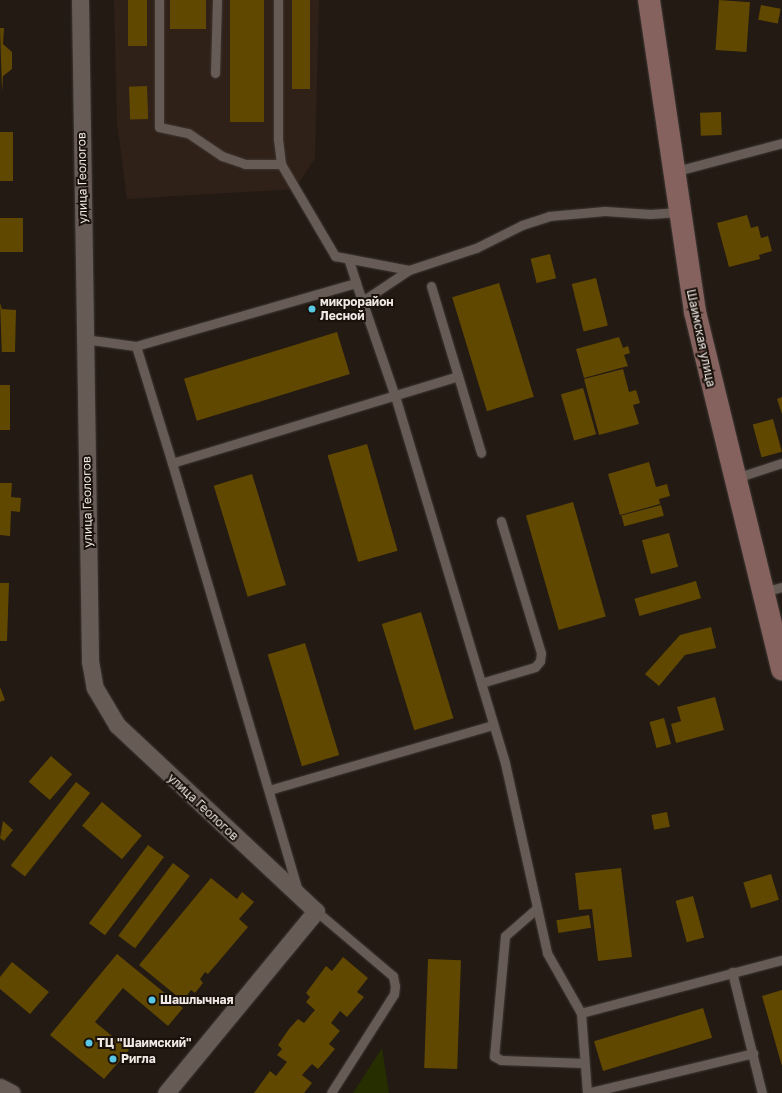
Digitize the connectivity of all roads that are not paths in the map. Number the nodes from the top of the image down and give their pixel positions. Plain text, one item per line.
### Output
1 (80, 0) edge
2 (159, 0) edge
3 (217, 0) edge
4 (278, 0) edge
5 (650, 0) edge
6 (215, 73) dead end
7 (782, 143) edge
8 (281, 164) junction
9 (674, 172) junction
10 (679, 212) junction
11 (349, 261) junction
12 (409, 270) junction
13 (356, 283) junction
14 (431, 286) dead end
15 (364, 300) junction
16 (84, 339) junction
17 (136, 346) junction
18 (458, 376) junction
19 (395, 396) junction
20 (481, 453) dead end
21 (782, 463) edge
22 (172, 464) junction
23 (734, 478) junction
24 (501, 521) dead end
25 (773, 590) edge
26 (782, 670) edge
27 (481, 683) junction
28 (494, 725) junction
29 (269, 790) junction
30 (299, 896) junction
31 (536, 910) junction
32 (316, 911) junction
33 (782, 960) edge
34 (732, 972) junction
35 (581, 1013) junction
36 (753, 1053) junction
37 (583, 1063) junction
38 (0, 1087) edge
39 (12, 1093) edge
40 (166, 1093) edge
41 (331, 1093) edge
42 (762, 1093) edge

1 - 16 street, улица Геологов
2 - 8 lane
3 - 6 lane
4 - 8 lane
5 - 9 main road, Шаимская улица
7 - 9 lane
8 - 11 lane
9 - 10 main road, Шаимская улица
10 - 12 lane
10 - 23 main road, Шаимская улица
11 - 12 lane
11 - 13 lane
12 - 15 lane
13 - 15 lane
13 - 17 lane
14 - 18 lane
15 - 19 lane
16 - 17 lane
16 - 30 street, улица Геологов
17 - 22 lane
18 - 19 lane
18 - 20 lane
19 - 22 lane
19 - 27 lane
21 - 23 lane
22 - 29 lane
23 - 25 main road, Шаимская улица
24 - 27 lane
25 - 26 main road, Шаимская улица
27 - 28 lane
28 - 29 lane
28 - 31 lane
29 - 30 lane
30 - 32 street, улица Геологов
31 - 35 lane
31 - 37 lane
32 - 40 street
32 - 41 lane
33 - 34 lane
34 - 35 lane
34 - 36 lane
35 - 37 lane
36 - 37 lane
36 - 42 lane
38 - 39 street

